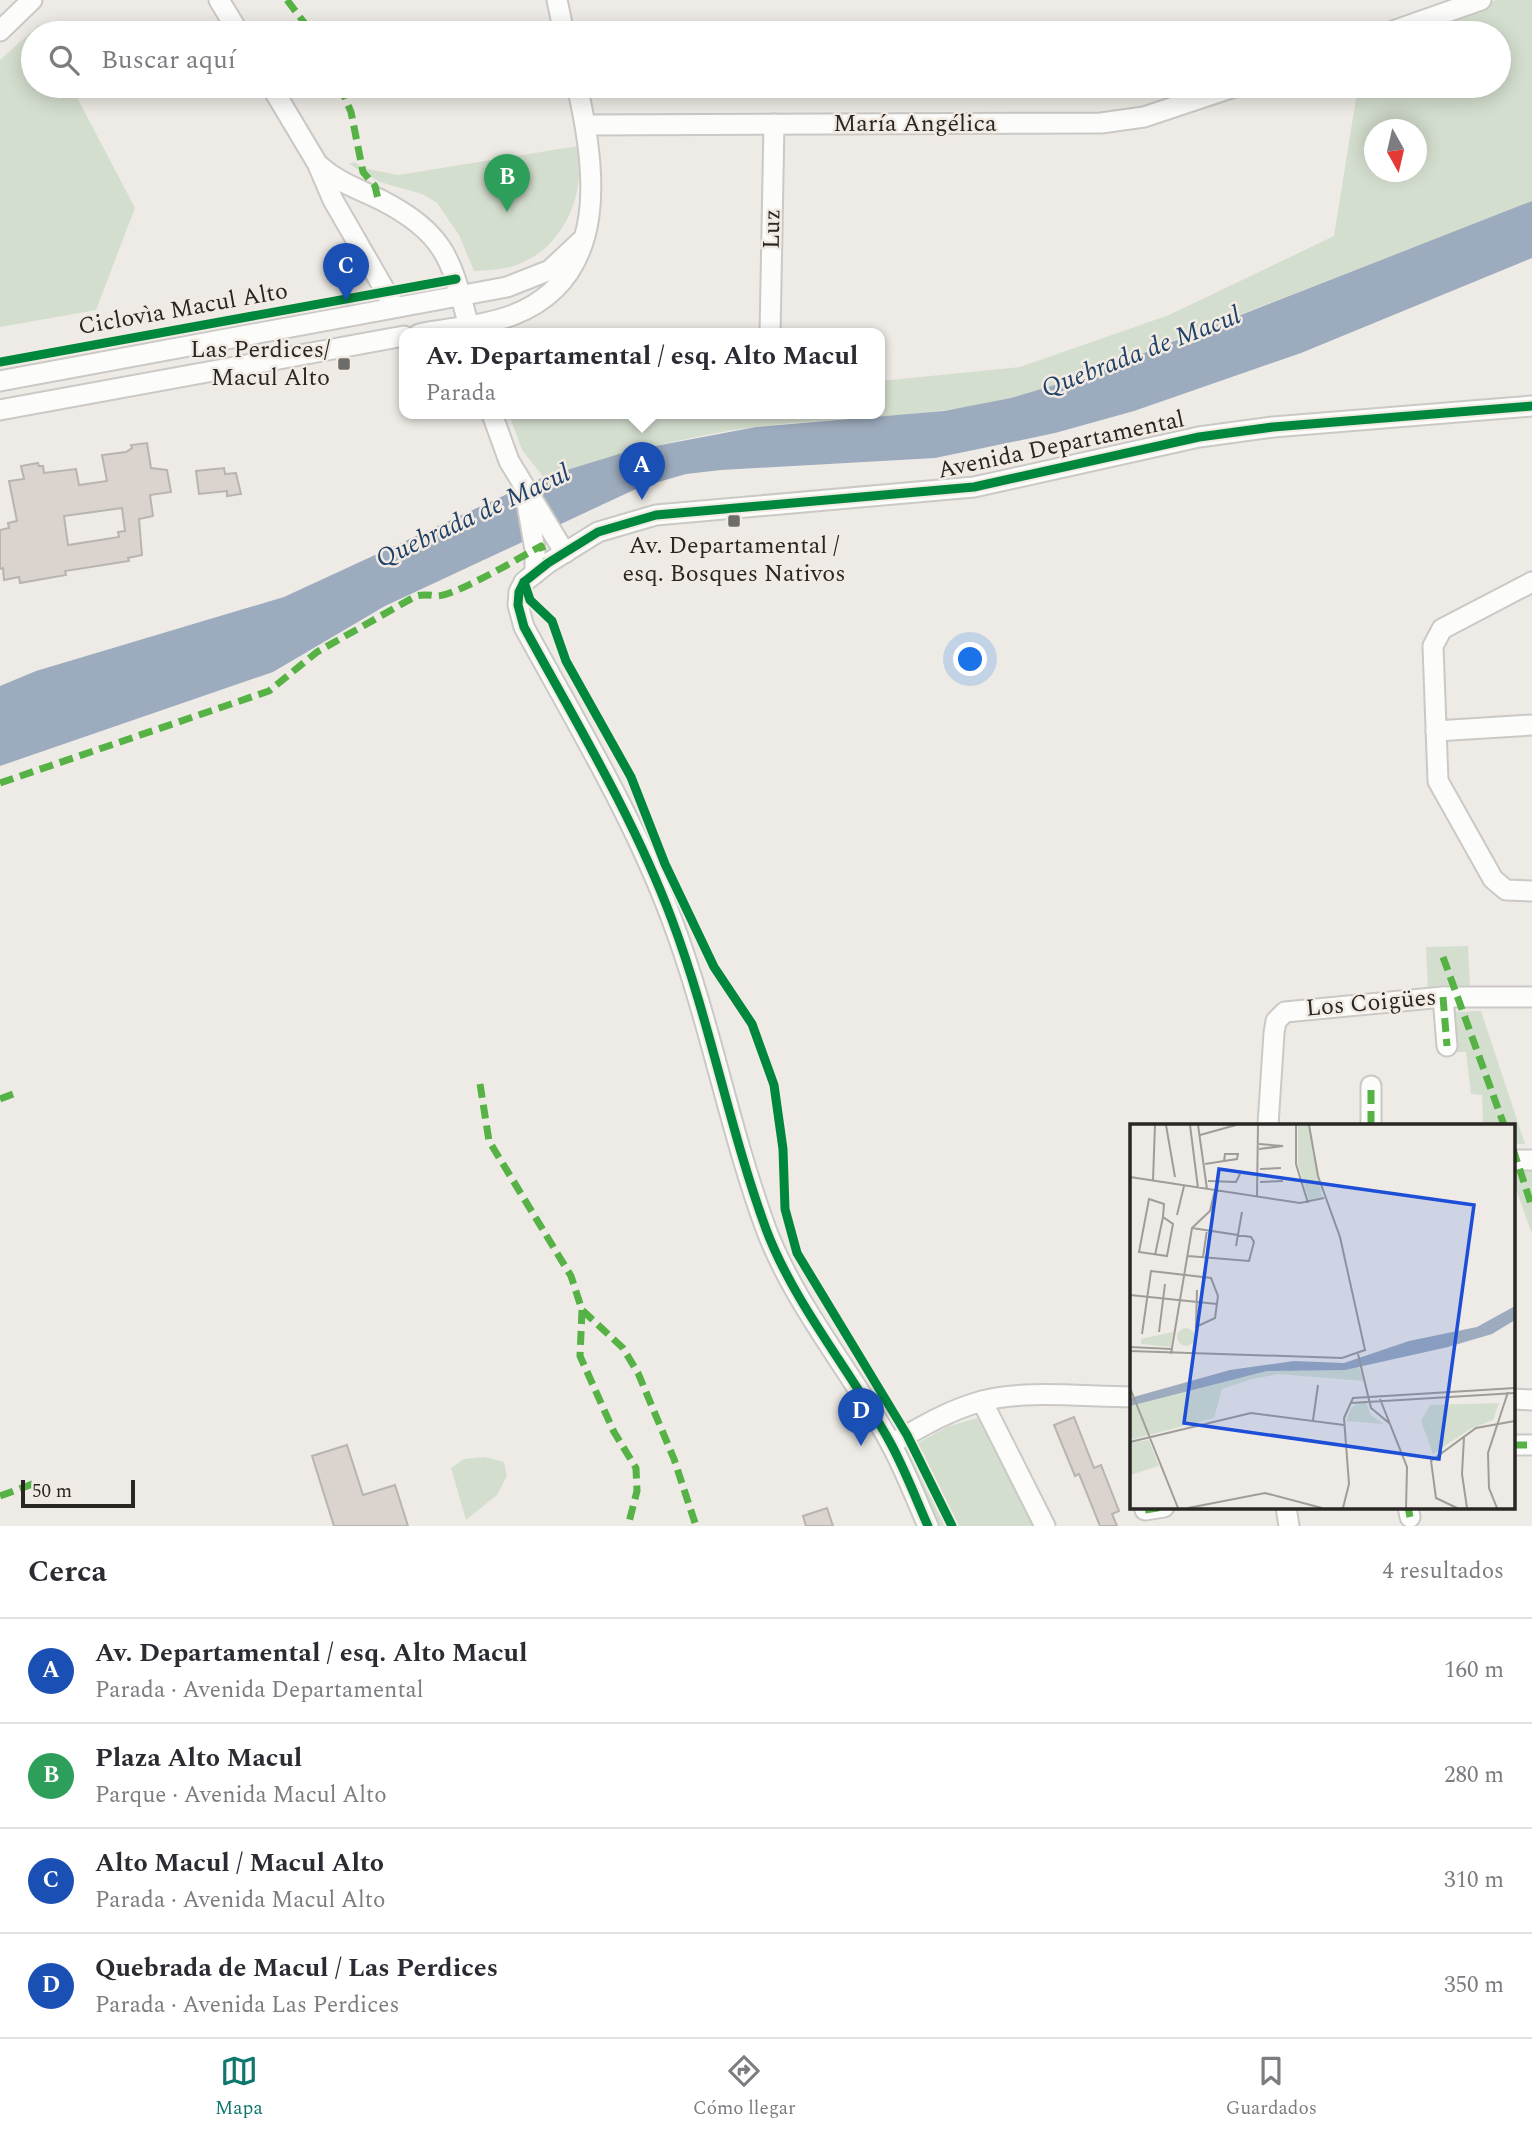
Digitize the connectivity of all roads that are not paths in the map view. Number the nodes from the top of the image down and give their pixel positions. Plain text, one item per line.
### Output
1 (32, 0) edge
2 (219, 0) edge
3 (557, 0) edge
4 (1481, 0) edge
5 (232, 21) edge
6 (561, 21) edge
7 (1421, 21) edge
8 (0, 31) edge
9 (278, 98) edge
10 (580, 98) edge
11 (1201, 98) edge
12 (774, 124) junction
13 (586, 125) junction
14 (317, 163) junction
15 (581, 242) junction
16 (460, 294) junction
17 (394, 306) junction
18 (470, 328) edge
19 (473, 328) edge
20 (770, 328) edge
21 (399, 337) edge
22 (0, 381) edge
23 (1532, 406) edge
24 (0, 410) edge
25 (494, 419) edge
26 (543, 536) junction
27 (565, 553) junction
28 (535, 573) junction
29 (1532, 582) edge
30 (1532, 725) edge
31 (1436, 731) junction
32 (1532, 891) edge
33 (1443, 997) junction
34 (1532, 997) edge
35 (1447, 1046) dead end
36 (1371, 1086) dead end
37 (1269, 1124) edge
38 (1371, 1124) edge
39 (1514, 1160) edge
40 (1532, 1160) edge
41 (1130, 1397) edge
42 (1514, 1399) edge
43 (1532, 1399) edge
44 (982, 1401) junction
45 (891, 1444) junction
46 (1514, 1445) edge
47 (1532, 1445) edge
48 (1286, 1508) edge
49 (928, 1526) edge
50 (1045, 1526) edge
51 (1289, 1526) edge

1 - 8 street
2 - 5 street
3 - 6 street
4 - 7 street
9 - 14 street
10 - 13 street
11 - 12 street, María Angélica
12 - 13 street, María Angélica
12 - 20 street, Luz
13 - 15 street
14 - 16 street
14 - 17 street
15 - 16 street
15 - 19 street
16 - 17 street
16 - 18 street
17 - 22 street
21 - 24 street
23 - 27 street, Avenida Departamental
25 - 26 street
26 - 27 street
26 - 28 street
27 - 28 street, Avenida Departamental
28 - 45 street
29 - 31 street
30 - 31 street
31 - 32 street
33 - 34 street, Los Coigües
33 - 35 street
33 - 37 street, Los Coigües
36 - 38 street
39 - 40 street
41 - 44 street
42 - 43 street
44 - 45 street
44 - 50 street
45 - 49 street
46 - 47 street
48 - 51 street

